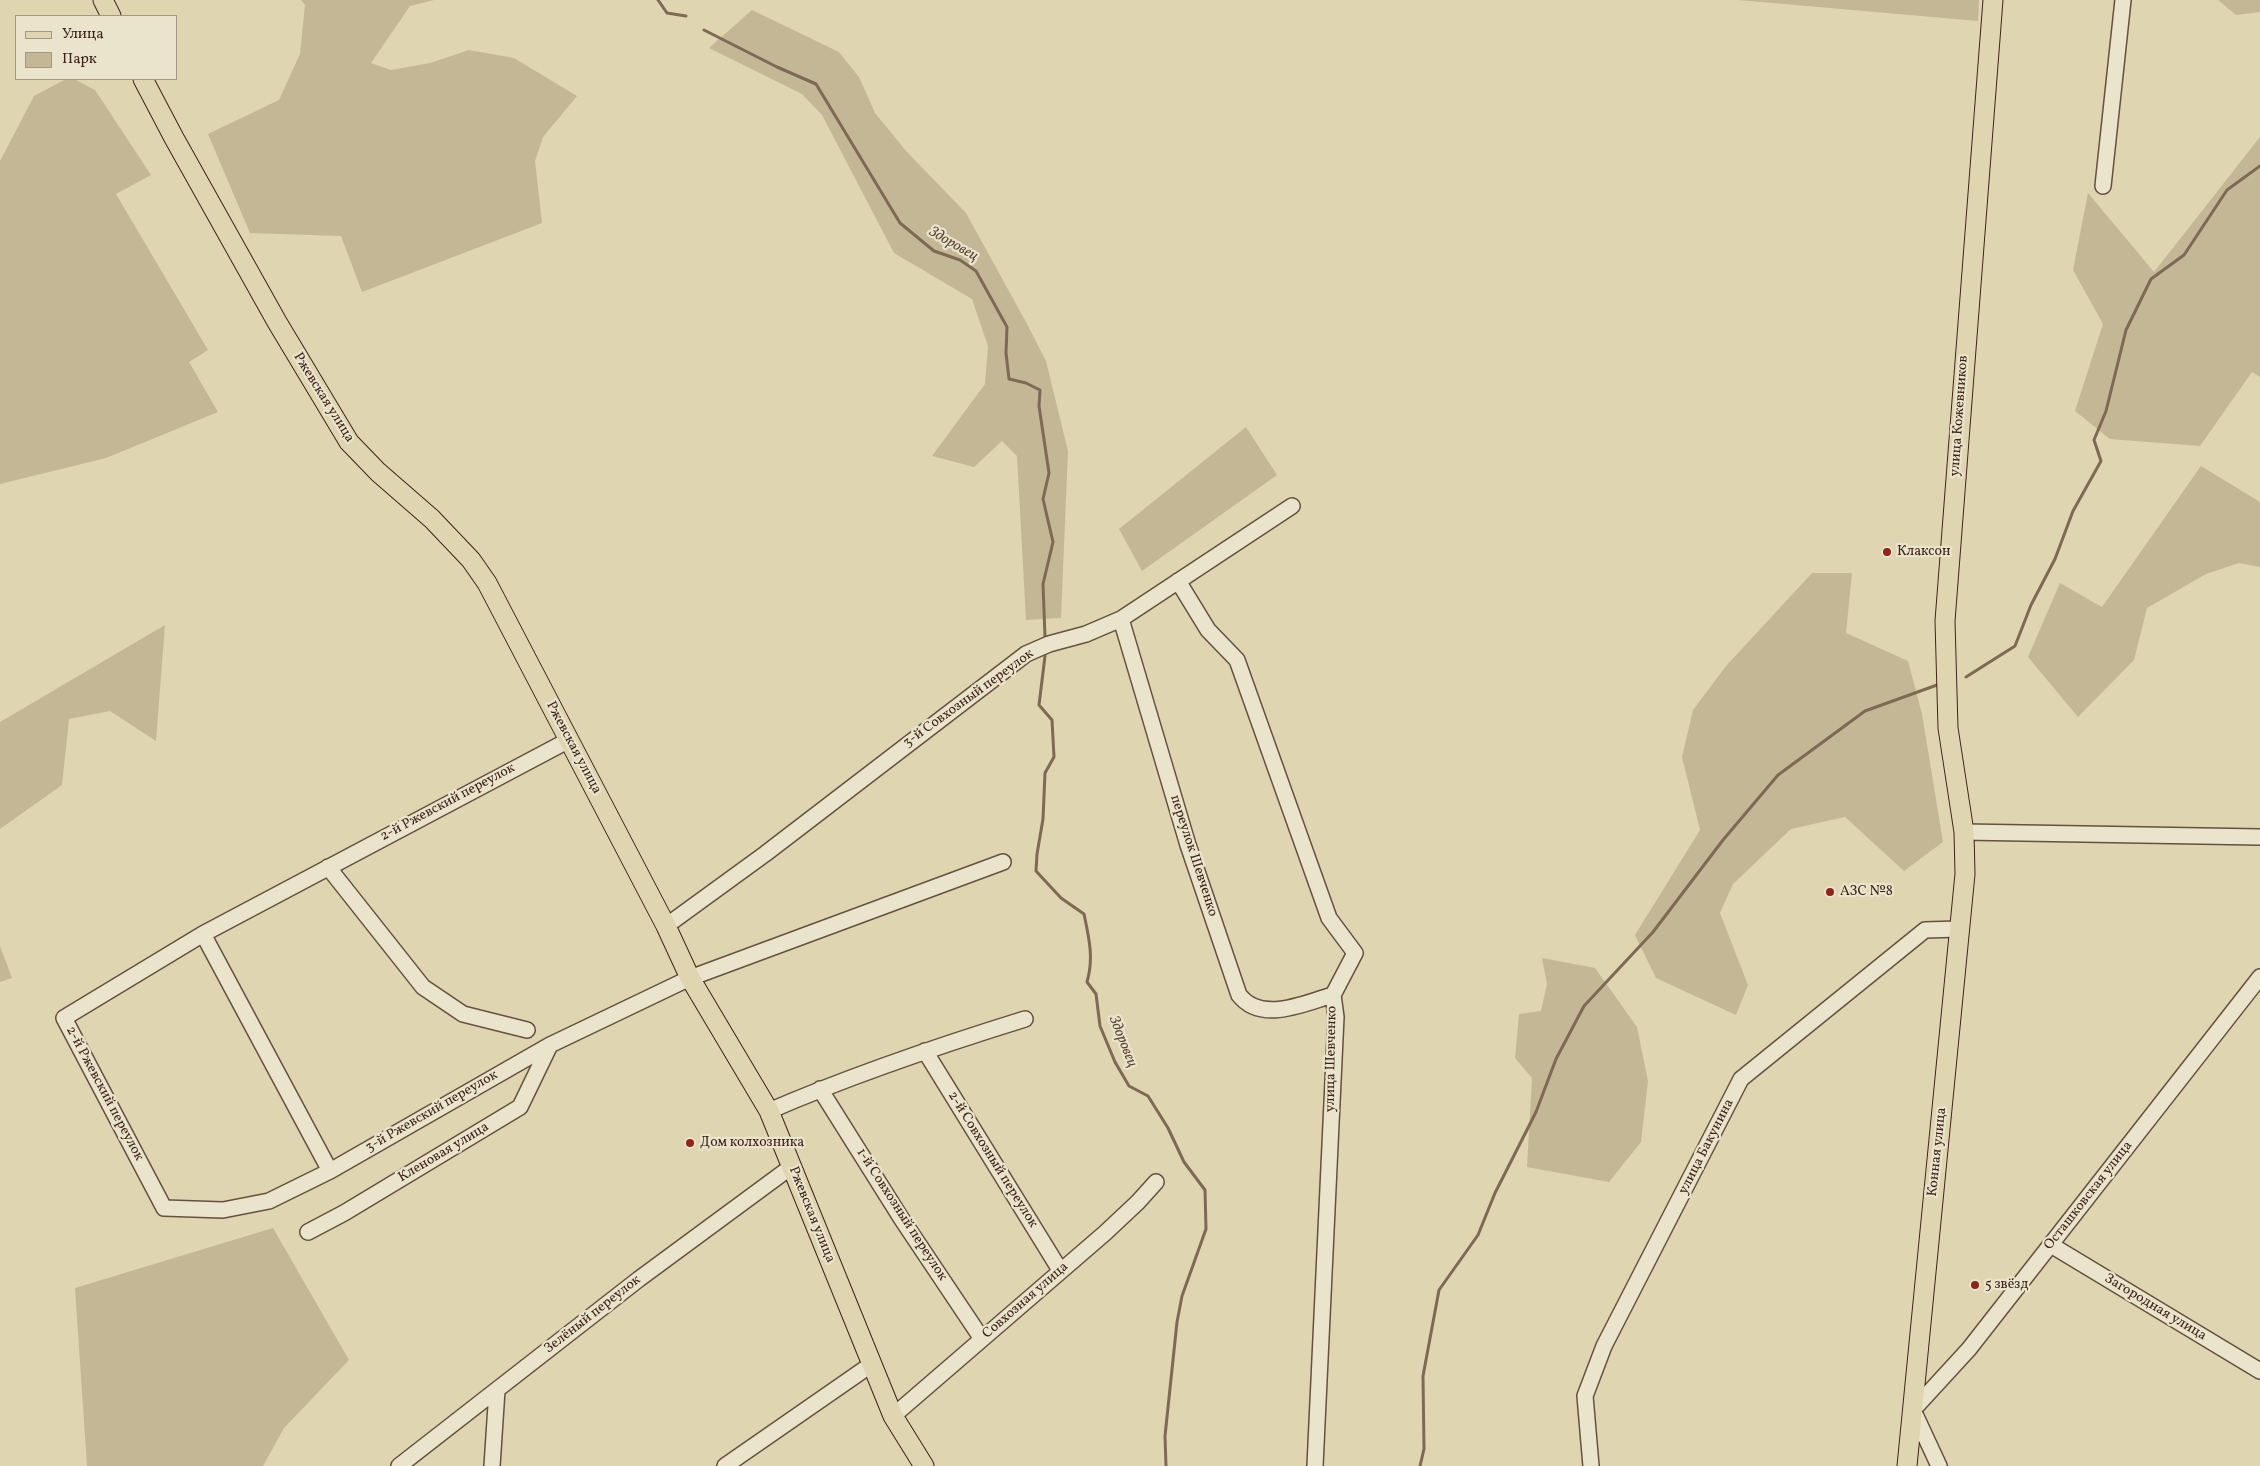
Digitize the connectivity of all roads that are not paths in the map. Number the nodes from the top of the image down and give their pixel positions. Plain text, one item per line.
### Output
1 (103, 0) edge
2 (1993, 0) edge
3 (2123, 0) edge
4 (110, 15) edge
5 (144, 80) edge
6 (2103, 186) dead end
7 (1292, 506) dead end
8 (1178, 581) junction
9 (1121, 619) junction
10 (569, 740) junction
11 (1964, 832) junction
12 (2260, 837) edge
13 (1003, 862) dead end
14 (328, 866) junction
15 (666, 926) junction
16 (1959, 929) junction
17 (203, 934) junction
18 (2260, 977) edge
19 (690, 978) junction
20 (1333, 995) junction
21 (1025, 1019) dead end
22 (527, 1030) dead end
23 (550, 1045) junction
24 (925, 1051) junction
25 (820, 1089) junction
26 (769, 1111) junction
27 (791, 1167) junction
28 (330, 1172) junction
29 (1156, 1182) dead end
30 (164, 1208) joint
31 (308, 1232) dead end
32 (2051, 1245) junction
33 (1060, 1270) junction
34 (982, 1339) junction
35 (872, 1364) junction
36 (2260, 1371) edge
37 (497, 1390) junction
38 (1913, 1410) junction
39 (893, 1416) junction
40 (1931, 1451) junction
41 (1907, 1461) edge
42 (399, 1466) edge
43 (492, 1466) edge
44 (725, 1466) edge
45 (924, 1466) edge
46 (1315, 1466) edge
47 (1591, 1466) edge
48 (1939, 1466) edge

1 - 4 main road
2 - 11 main road, улица Кожевников
3 - 6 street
5 - 10 main road, Ржевская улица
7 - 8 street, 3-й Совхозный переулок
8 - 9 street, 3-й Совхозный переулок
8 - 20 street, улица Шевченко
9 - 15 street, 3-й Совхозный переулок
9 - 20 street, переулок Шевченко
10 - 14 street, 2-й Ржевский переулок
10 - 15 main road, Ржевская улица
11 - 12 street
11 - 16 main road, Конная улица
13 - 19 street
14 - 17 street, 2-й Ржевский переулок
14 - 22 street
15 - 19 main road, Ржевская улица
16 - 38 main road, Конная улица
16 - 47 street, улица Бакунина
17 - 28 street
17 - 30 street, 2-й Ржевский переулок
18 - 32 street, Осташковская улица
19 - 23 street, 3-й Ржевский переулок
19 - 26 main road, Ржевская улица
20 - 46 street, улица Шевченко
21 - 24 street
23 - 28 street, 3-й Ржевский переулок
23 - 31 street, Кленовая улица
24 - 25 street
24 - 33 street, 2-й Совхозный переулок
25 - 26 street
25 - 34 street, 1-й Совхозный переулок
26 - 27 main road, Ржевская улица
27 - 35 main road, Ржевская улица
27 - 37 street, Зелёный переулок
28 - 30 street, 3-й Ржевский переулок
29 - 33 street, Совхозная улица
32 - 36 street, Загородная улица
32 - 38 street, Осташковская улица
33 - 34 street, Совхозная улица
34 - 39 street, Совхозная улица
35 - 39 main road, Ржевская улица
35 - 44 street
37 - 42 street, Зелёный переулок
37 - 43 street
38 - 40 street, Конная улица
38 - 41 main road
39 - 45 main road, Ржевская улица
40 - 41 street
40 - 48 street, Конная улица

